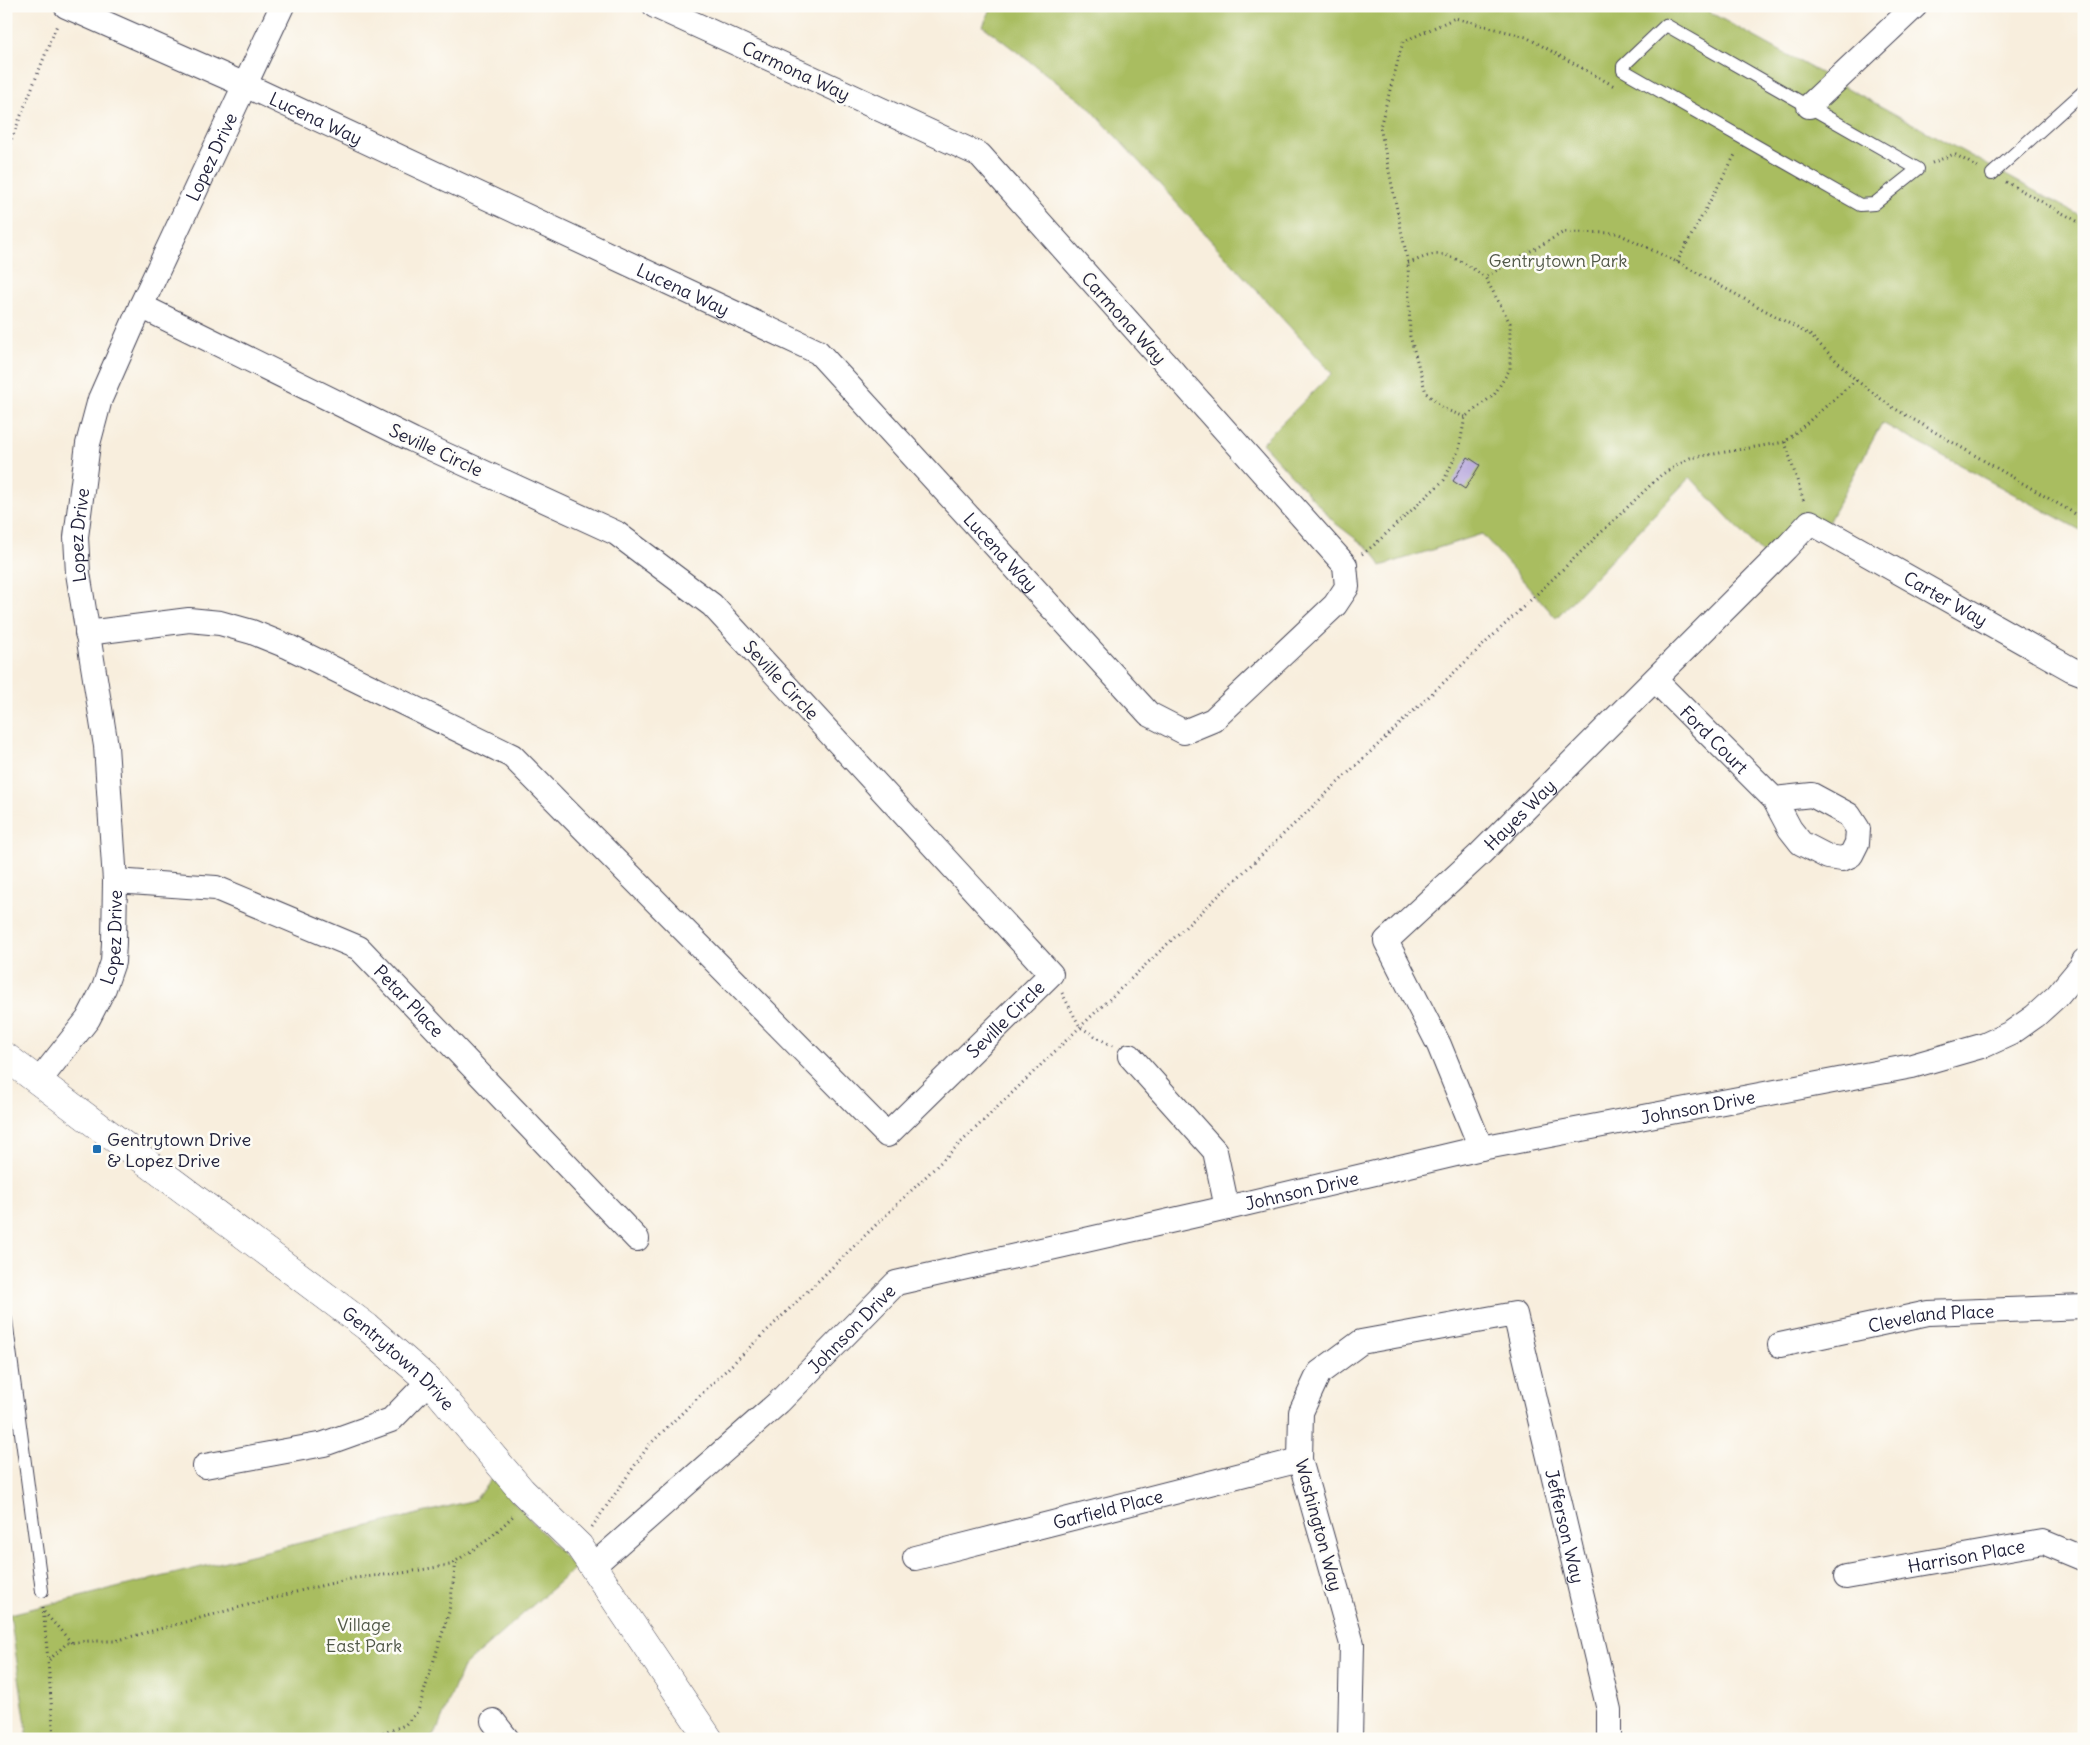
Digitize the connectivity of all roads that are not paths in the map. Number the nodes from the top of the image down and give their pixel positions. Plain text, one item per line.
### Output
1 (282, 6) edge
2 (655, 6) edge
3 (1915, 6) edge
4 (63, 14) edge
5 (245, 85) junction
6 (2084, 91) edge
7 (1809, 106) junction
8 (1992, 174) dead end
9 (141, 306) junction
10 (1810, 522) joint
11 (87, 633) junction
12 (2084, 674) edge
13 (1655, 680) junction
14 (1184, 732) joint
15 (1774, 799) dead end
16 (115, 881) junction
17 (2084, 960) edge
18 (6, 1056) edge
19 (1130, 1056) road end
20 (39, 1081) junction
21 (1481, 1148) junction
22 (1227, 1208) junction
23 (637, 1239) dead end
24 (2084, 1307) edge
25 (1516, 1314) joint
26 (6, 1320) edge
27 (1780, 1345) dead end
28 (429, 1381) junction
29 (1300, 1460) junction
30 (205, 1466) dead end
31 (586, 1556) junction
32 (915, 1558) dead end
33 (2084, 1559) edge
34 (1846, 1577) dead end
35 (42, 1591) road end
36 (709, 1739) edge
37 (1350, 1739) edge
38 (1609, 1739) edge

1 - 5 street, Lopez Drive
2 - 14 street, Carmona Way
3 - 7 street
4 - 5 street, Lucena Way
5 - 9 street, Lopez Drive
5 - 14 street, Lucena Way
6 - 8 lane
7 - 7 lane
9 - 11 street, Lopez Drive
9 - 11 street, Seville Circle
10 - 12 street, Carter Way
10 - 13 street, Hayes Way
11 - 16 street, Lopez Drive
13 - 15 street, Ford Court
13 - 21 street, Hayes Way
16 - 20 street, Lopez Drive
16 - 23 street, Petar Place
17 - 21 street, Johnson Drive
18 - 20 street, Gentrytown Drive
19 - 22 street
20 - 28 street, Gentrytown Drive
21 - 22 street, Johnson Drive
22 - 31 street, Johnson Drive
24 - 27 street, Cleveland Place
25 - 29 street, Washington Way
25 - 38 street, Jefferson Way
26 - 35 lane
28 - 30 street
28 - 31 street, Gentrytown Drive
29 - 32 street, Garfield Place
29 - 37 street, Washington Way
31 - 36 street, Gentrytown Drive
33 - 34 street, Harrison Place

